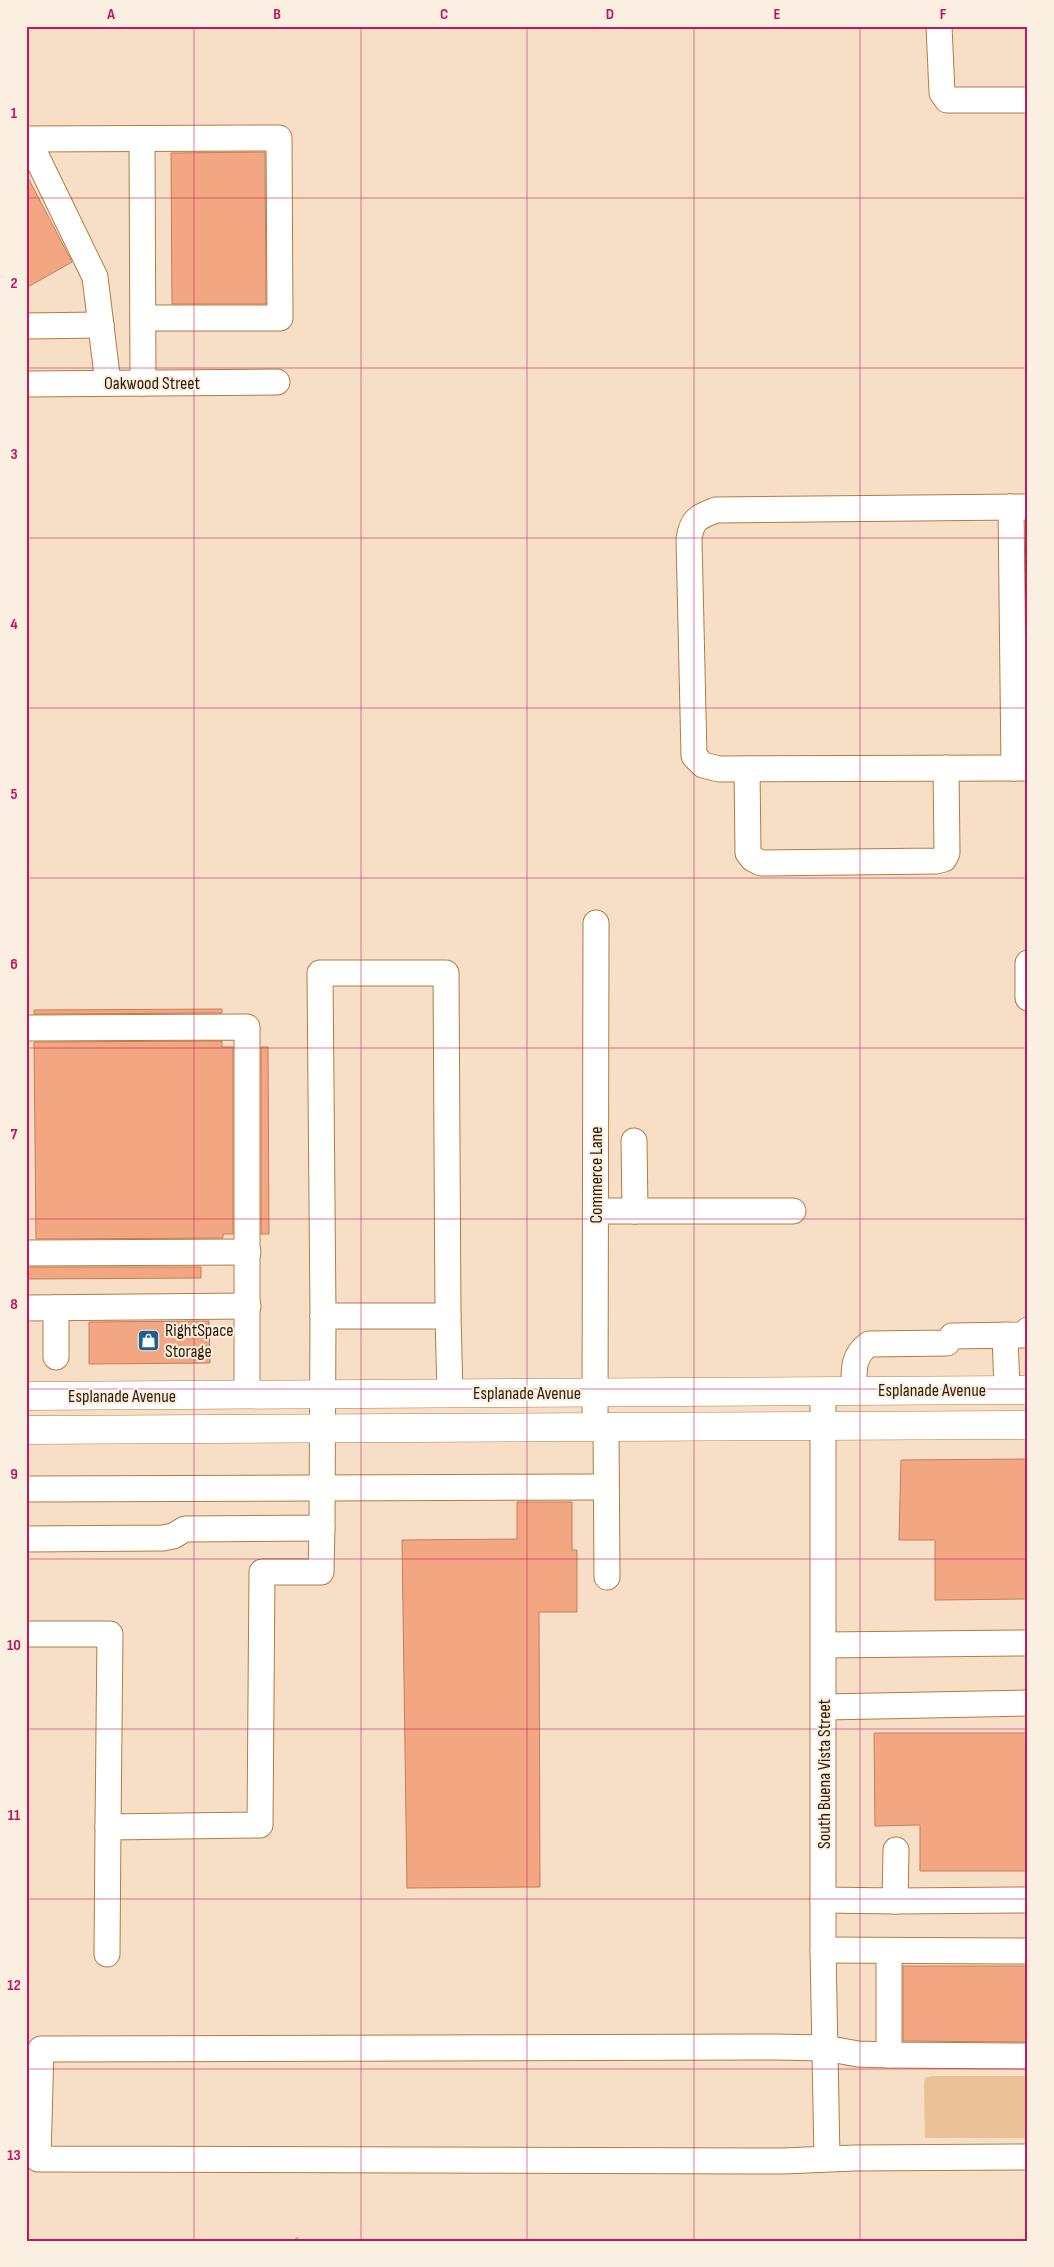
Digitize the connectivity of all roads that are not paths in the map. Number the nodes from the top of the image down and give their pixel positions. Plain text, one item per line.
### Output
1 (939, 26) edge
2 (1028, 100) edge
3 (27, 139) edge
4 (142, 139) junction
5 (143, 318) junction
6 (101, 325) junction
7 (26, 326) edge
8 (277, 382) dead end
9 (108, 383) junction
10 (143, 383) junction
11 (26, 384) edge
12 (1019, 507) edge
13 (946, 768) junction
14 (1021, 768) edge
15 (747, 769) junction
16 (596, 923) dead end
17 (1028, 963) edge
18 (1028, 998) edge
19 (26, 1028) edge
20 (634, 1141) dead end
21 (596, 1211) junction
22 (635, 1211) junction
23 (793, 1211) dead end
24 (248, 1252) junction
25 (26, 1253) edge
26 (248, 1306) junction
27 (26, 1308) edge
28 (56, 1308) junction
29 (322, 1316) junction
30 (448, 1316) junction
31 (1016, 1333) edge
32 (56, 1357) dead end
33 (823, 1390) junction
34 (854, 1390) junction
35 (1017, 1390) edge
36 (596, 1393) junction
37 (322, 1394) junction
38 (450, 1394) junction
39 (247, 1395) junction
40 (26, 1396) edge
41 (136, 1396) junction
42 (1028, 1424) edge
43 (825, 1426) junction
44 (600, 1427) junction
45 (322, 1429) junction
46 (26, 1430) edge
47 (136, 1430) junction
48 (606, 1487) junction
49 (322, 1488) junction
50 (26, 1489) edge
51 (180, 1489) junction
52 (322, 1528) junction
53 (180, 1532) junction
54 (26, 1539) edge
55 (607, 1577) dead end
56 (26, 1634) edge
57 (1028, 1643) edge
58 (824, 1645) junction
59 (1028, 1703) edge
60 (824, 1707) junction
61 (108, 1827) junction
62 (896, 1850) dead end
63 (823, 1900) junction
64 (1028, 1900) edge
65 (895, 1901) junction
66 (823, 1950) junction
67 (889, 1950) junction
68 (1028, 1951) edge
69 (107, 1954) dead end
70 (825, 2048) junction
71 (889, 2055) junction
72 (1028, 2056) edge
73 (1028, 2157) edge
74 (827, 2158) junction
75 (32, 2160) edge

1 - 2 street
3 - 4 street
3 - 6 street
4 - 5 street
4 - 5 street
5 - 10 street
6 - 7 street
6 - 9 street
8 - 10 street, Oakwood Street
9 - 10 street, Oakwood Street
9 - 11 street, Oakwood Street
12 - 14 street
12 - 15 street
13 - 14 street
13 - 15 street
13 - 15 street
16 - 21 street, Commerce Lane
17 - 18 street
19 - 24 street
20 - 22 street
21 - 22 street
21 - 36 street, Commerce Lane
22 - 23 street
24 - 25 street
24 - 26 street
26 - 28 street
26 - 39 street
27 - 28 street
28 - 32 street
29 - 30 street
29 - 30 street
29 - 37 street
30 - 38 street
31 - 34 street
31 - 35 street
33 - 34 main road, Esplanade Avenue
33 - 36 main road, Esplanade Avenue
33 - 43 street, South Buena Vista Street
34 - 35 main road, Esplanade Avenue
36 - 38 main road, Esplanade Avenue
36 - 44 street, Commerce Lane
37 - 38 main road, Esplanade Avenue
37 - 39 main road, Esplanade Avenue
37 - 45 street
39 - 41 main road, Esplanade Avenue
40 - 41 main road, Esplanade Avenue
41 - 47 main road
42 - 43 main road, Esplanade Avenue
43 - 44 main road, Esplanade Avenue
43 - 58 street, South Buena Vista Street
44 - 45 main road, Esplanade Avenue
44 - 48 street, Commerce Lane
45 - 47 main road, Esplanade Avenue
45 - 49 street
46 - 47 main road, Esplanade Avenue
48 - 49 street
48 - 55 street, Commerce Lane
49 - 51 street
49 - 52 street
50 - 51 street
51 - 53 street
52 - 53 street
52 - 61 street
53 - 54 street
56 - 61 street
57 - 58 street
58 - 60 street, South Buena Vista Street
59 - 60 street
60 - 63 street, South Buena Vista Street
61 - 69 street
62 - 65 street
63 - 65 street
63 - 66 street, South Buena Vista Street
64 - 65 street
66 - 67 street
66 - 70 street, South Buena Vista Street
67 - 68 street
67 - 71 street
70 - 71 street
70 - 74 street, South Buena Vista Street
70 - 75 street
71 - 72 street
73 - 74 street
74 - 75 street

